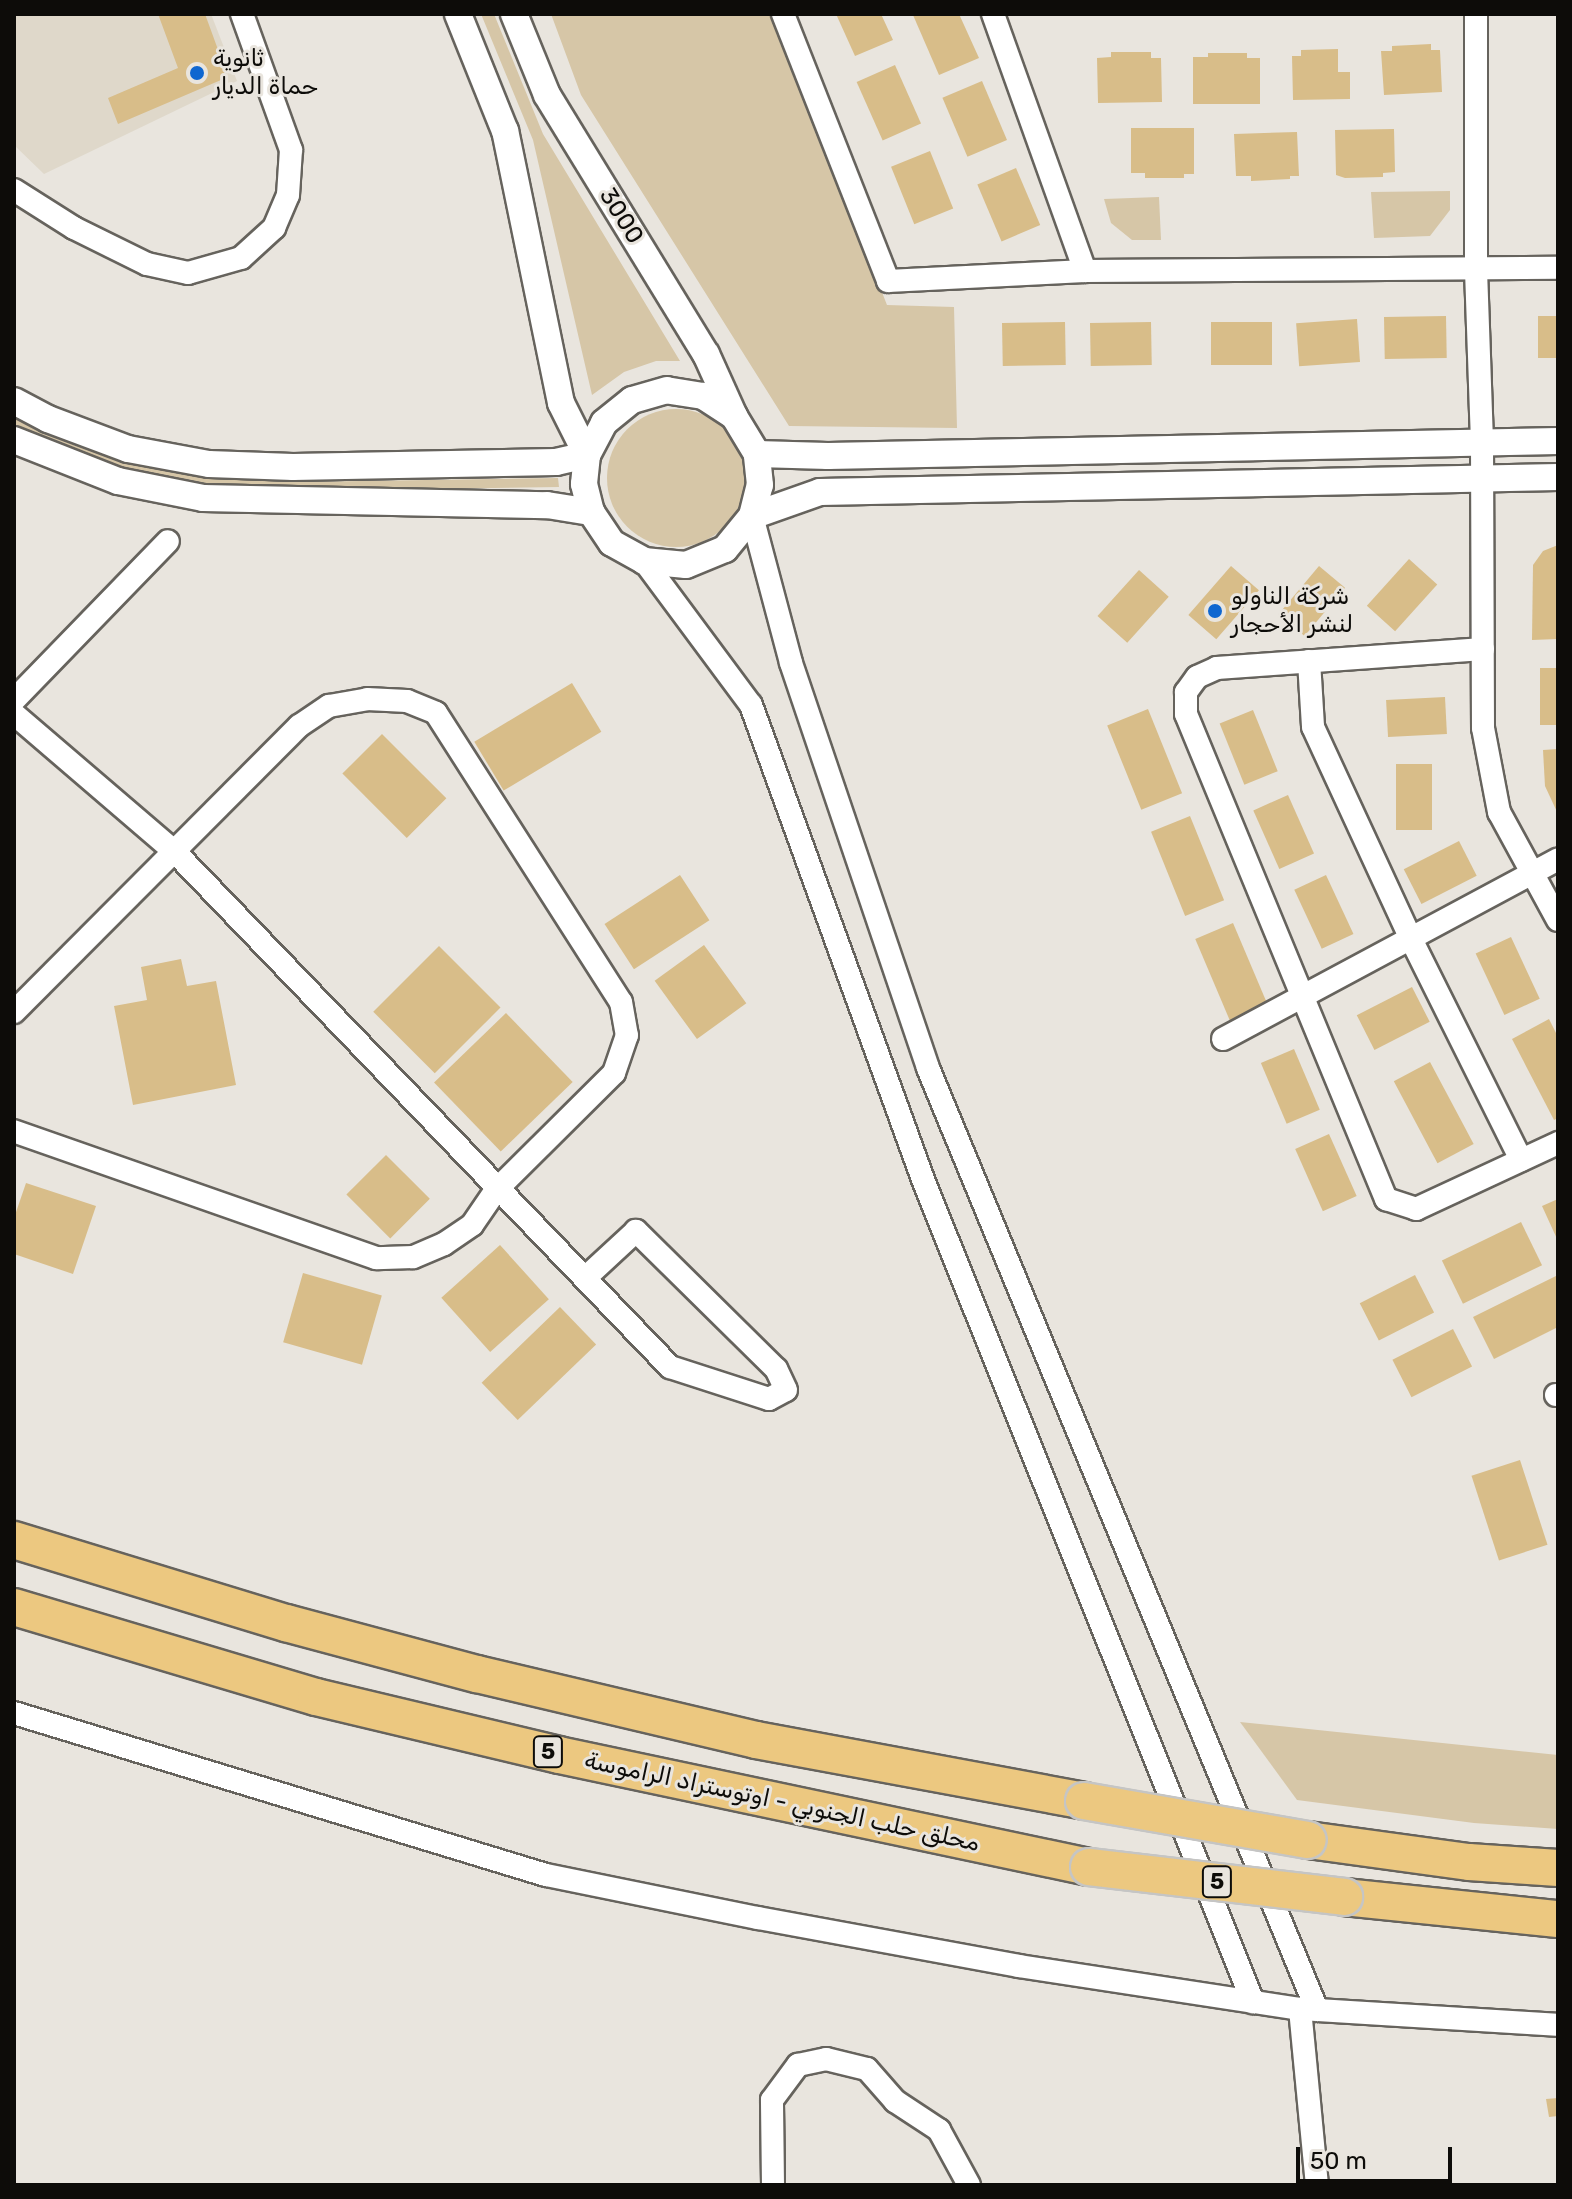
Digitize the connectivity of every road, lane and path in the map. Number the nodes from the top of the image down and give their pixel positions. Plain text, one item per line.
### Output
1 (242, 14) edge
2 (458, 14) edge
3 (514, 14) edge
4 (783, 14) edge
5 (993, 14) edge
6 (1476, 14) edge
7 (14, 190) edge
8 (1558, 268) edge
9 (1476, 270) junction
10 (1085, 271) junction
11 (14, 401) edge
12 (734, 416) junction
13 (14, 440) edge
14 (1558, 441) edge
15 (1482, 443) junction
16 (757, 454) junction
17 (587, 455) junction
18 (1558, 477) edge
19 (1483, 479) junction
20 (591, 512) junction
21 (752, 516) junction
22 (168, 541) dead end
23 (644, 561) junction
24 (1483, 649) junction
25 (1309, 661) junction
26 (14, 700) edge
27 (14, 714) edge
28 (174, 851) junction
29 (1558, 859) edge
30 (1529, 872) junction
31 (1558, 920) edge
32 (1410, 937) junction
33 (1300, 997) junction
34 (14, 1012) edge
35 (1223, 1039) dead end
36 (14, 1131) edge
37 (1558, 1143) edge
38 (1521, 1160) junction
39 (496, 1190) junction
40 (585, 1278) junction
41 (14, 1540) edge
42 (14, 1607) edge
43 (14, 1713) edge
44 (1558, 1868) edge
45 (1558, 1919) edge
46 (1253, 2002) junction
47 (1308, 2010) junction
48 (1558, 2025) edge
49 (773, 2185) edge
50 (969, 2185) edge
51 (1317, 2185) edge

1 - 7 street
2 - 17 street
3 - 12 street, 3000
4 - 10 street
5 - 10 street
6 - 9 street
8 - 9 street
9 - 10 street
9 - 15 street
11 - 17 street
12 - 16 street
12 - 17 street
13 - 20 street
14 - 15 street
15 - 16 street
15 - 19 street
16 - 21 street
17 - 20 street
18 - 19 street
19 - 21 street
19 - 24 street
20 - 23 street
21 - 23 street
21 - 47 street
22 - 26 street
23 - 46 street
24 - 25 street
24 - 30 street
25 - 32 street
25 - 33 street
27 - 28 street
28 - 34 street
28 - 39 street
28 - 39 street
29 - 30 street
30 - 31 street
30 - 32 street
32 - 33 street
32 - 38 street
33 - 35 street
33 - 38 street
36 - 39 street
37 - 38 street
39 - 40 street
40 - 40 street
41 - 44 highway, bridge
42 - 45 highway, محلق حلب الجنوبي - اوتوستراد الراموسة / 5, bridge
43 - 46 street
46 - 47 street
47 - 48 street
47 - 51 street
49 - 50 street

